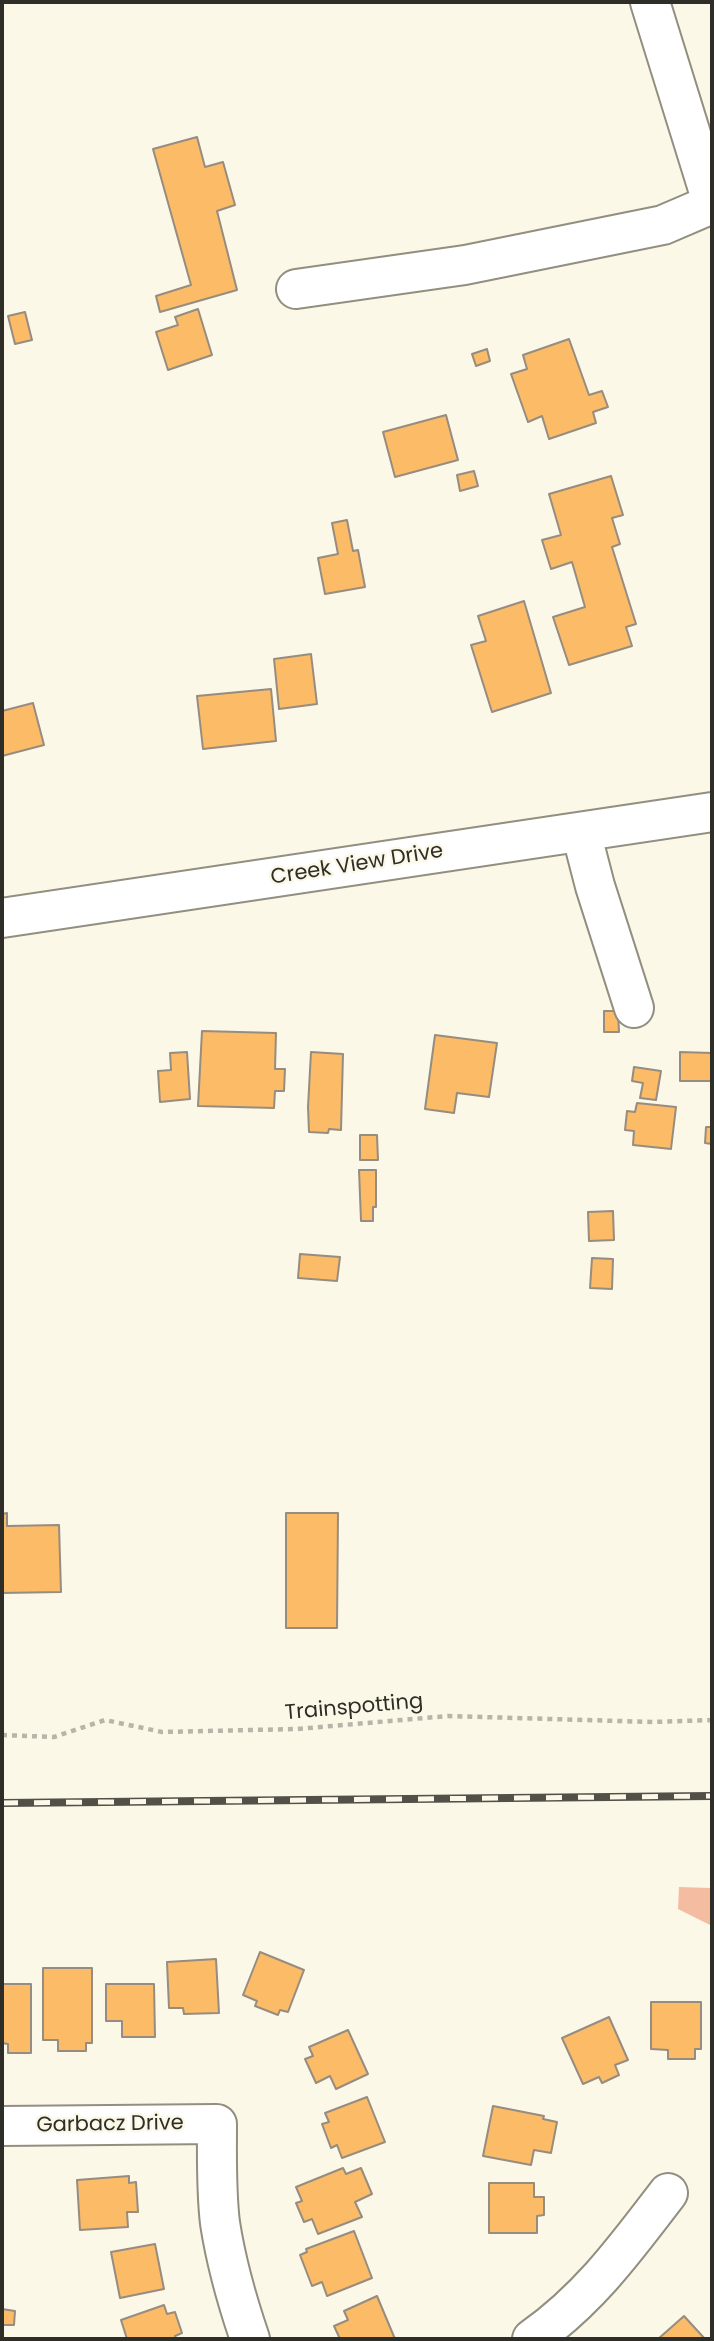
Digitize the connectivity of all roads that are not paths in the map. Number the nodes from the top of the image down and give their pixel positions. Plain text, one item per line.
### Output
1 (650, 2) edge
2 (712, 203) edge
3 (296, 289) dead end
4 (712, 812) edge
5 (581, 832) junction
6 (2, 918) edge
7 (634, 1008) dead end
8 (2, 2126) edge
9 (667, 2193) dead end
10 (250, 2339) edge
11 (532, 2339) edge

1 - 2 street
2 - 3 street
4 - 5 street, Creek View Drive
5 - 6 street, Creek View Drive
5 - 7 street
8 - 10 street, Garbacz Drive
9 - 11 street

